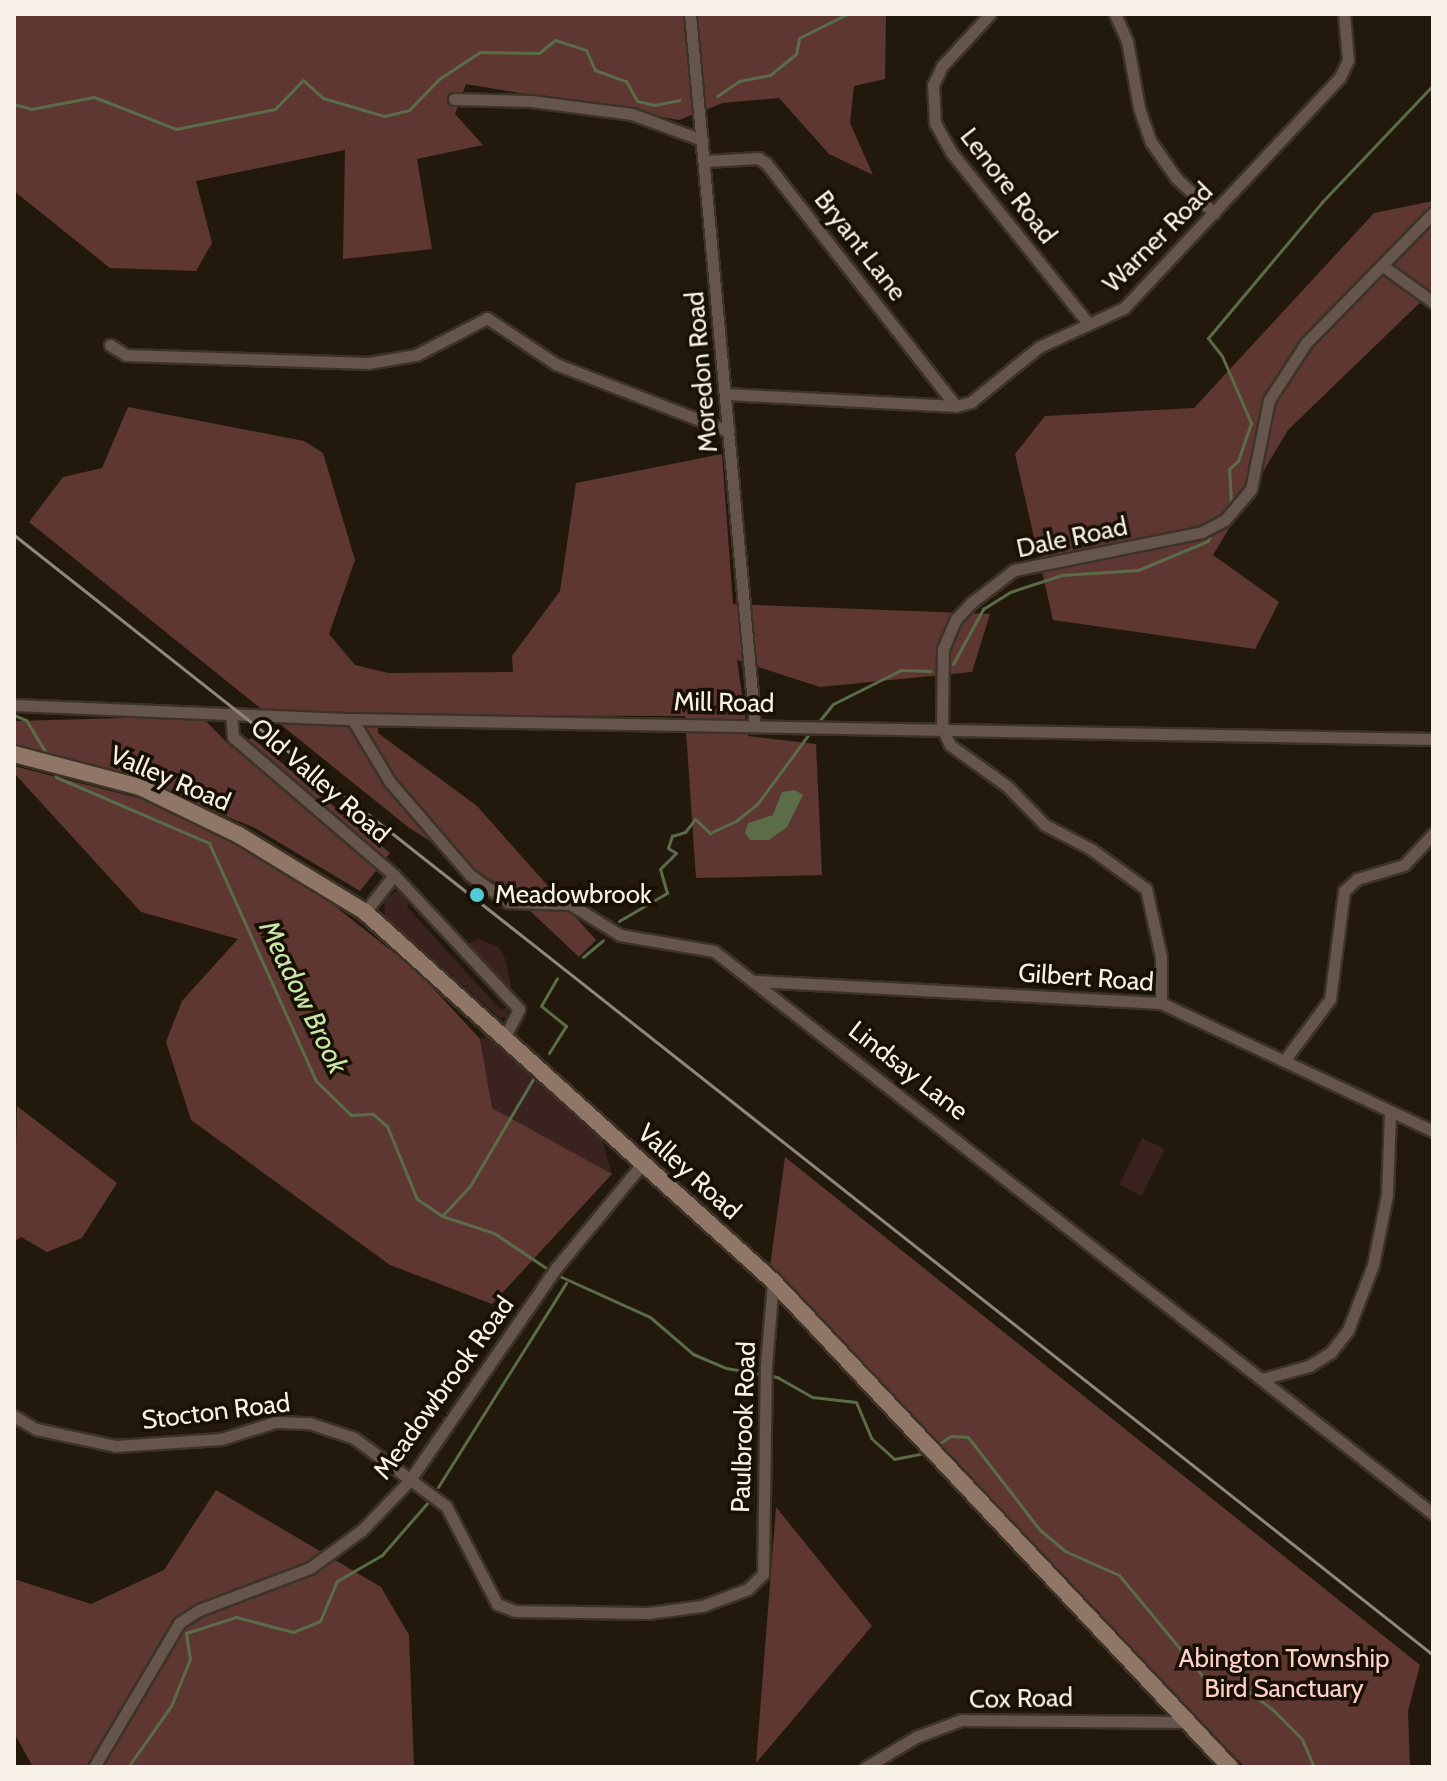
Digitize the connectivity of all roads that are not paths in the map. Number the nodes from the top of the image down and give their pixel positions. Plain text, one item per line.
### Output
1 (690, 14) edge
2 (990, 14) edge
3 (1115, 14) edge
4 (1344, 14) edge
5 (454, 99) dead end
6 (702, 140) junction
7 (706, 161) junction
8 (1214, 213) junction
9 (1433, 213) edge
10 (1383, 266) junction
11 (1433, 302) edge
12 (1088, 323) junction
13 (110, 345) dead end
14 (726, 394) junction
15 (956, 406) junction
16 (728, 431) junction
17 (14, 705) edge
18 (231, 714) junction
19 (352, 719) junction
20 (755, 726) junction
21 (942, 728) junction
22 (1433, 739) edge
23 (14, 754) edge
24 (1433, 834) edge
25 (394, 875) junction
26 (365, 912) junction
27 (756, 981) junction
28 (1161, 1003) junction
29 (506, 1034) junction
30 (1284, 1061) junction
31 (1390, 1112) junction
32 (1433, 1131) edge
33 (642, 1164) junction
34 (773, 1281) junction
35 (1262, 1379) junction
36 (14, 1416) edge
37 (409, 1481) junction
38 (1433, 1514) edge
39 (763, 1574) joint
40 (1188, 1722) junction
41 (94, 1767) edge
42 (866, 1767) edge
43 (1230, 1767) edge

1 - 6 street, Moredon Road
2 - 12 street, Lenore Road
3 - 8 street
4 - 8 street, Warner Road
5 - 6 street
6 - 7 street, Moredon Road
7 - 14 street, Moredon Road
7 - 15 street, Bryant Lane
8 - 12 street, Warner Road
9 - 10 street, Dale Road
10 - 11 street
10 - 21 street, Dale Road
12 - 15 street, Warner Road
13 - 16 street
14 - 15 street
14 - 16 street, Moredon Road
16 - 20 street, Moredon Road
17 - 18 street, Mill Road
18 - 19 street, Mill Road
18 - 25 street, Old Valley Road
19 - 20 street, Mill Road
19 - 27 street, Lindsay Lane
20 - 21 street, Mill Road
21 - 22 street, Mill Road
21 - 28 street
23 - 26 main road, Valley Road
24 - 30 street
25 - 26 street, Old Valley Road
25 - 29 street, Old Valley Road
26 - 29 main road, Valley Road
27 - 28 street, Gilbert Road
27 - 35 street, Lindsay Lane
28 - 30 street, Gilbert Road
29 - 33 main road, Valley Road
30 - 31 street, Gilbert Road
31 - 32 street, Gilbert Road
31 - 35 street
33 - 34 main road, Valley Road
33 - 37 street, Meadowbrook Road
34 - 39 street, Paulbrook Road
34 - 40 main road, Valley Road
35 - 38 street, Lindsay Lane
36 - 37 street, Stocton Road
37 - 39 street, Stocton Road
37 - 41 street, Meadowbrook Road
40 - 42 street, Cox Road
40 - 43 main road, Valley Road

